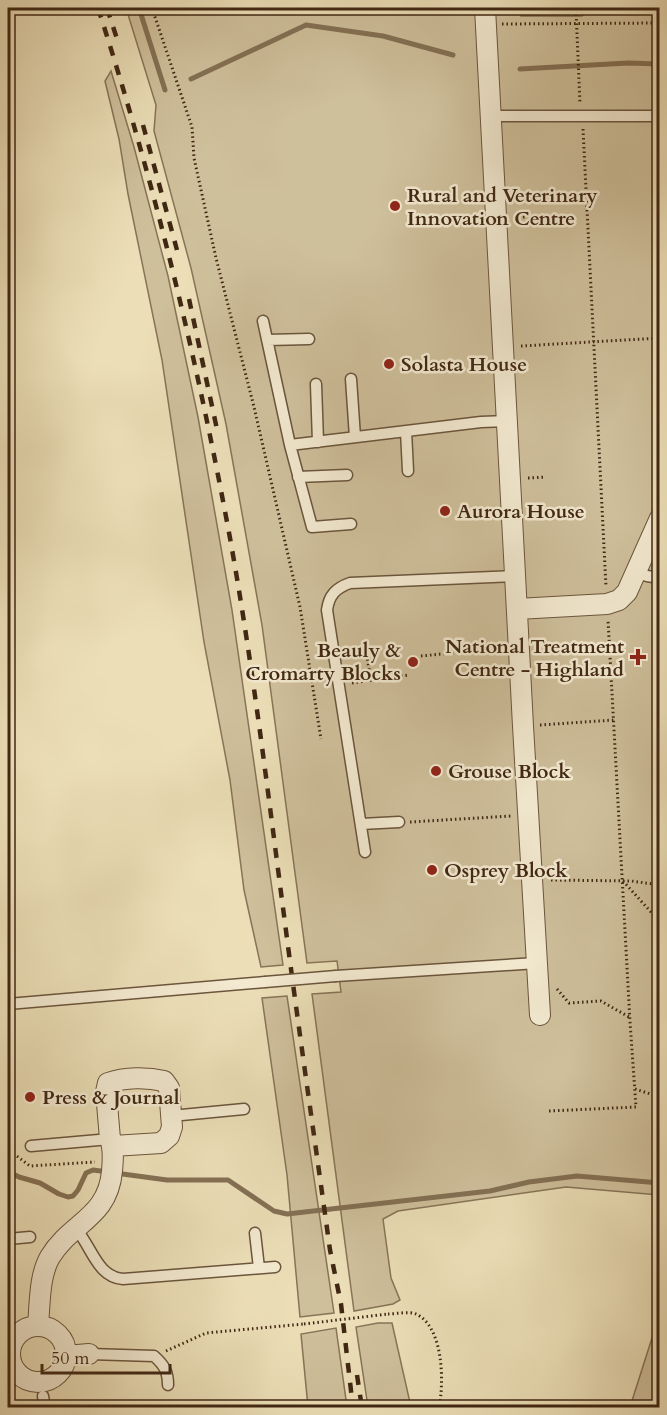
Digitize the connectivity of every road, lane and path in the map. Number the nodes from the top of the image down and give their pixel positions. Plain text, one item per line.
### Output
1 (152, 8) edge
2 (576, 10) dead end
3 (486, 16) edge
4 (660, 22) edge
5 (576, 24) junction
6 (491, 116) junction
7 (582, 116) junction
8 (660, 116) edge
9 (262, 321) dead end
10 (660, 338) edge
11 (309, 339) dead end
12 (267, 340) junction
13 (593, 341) junction
14 (505, 347) junction
15 (351, 379) dead end
16 (316, 384) dead end
17 (508, 421) junction
18 (406, 431) junction
19 (355, 437) junction
20 (318, 442) junction
21 (290, 445) junction
22 (408, 471) dead end
23 (347, 475) dead end
24 (298, 477) junction
25 (660, 518) edge
26 (351, 524) dead end
27 (636, 572) junction
28 (516, 576) junction
29 (660, 578) edge
30 (607, 604) junction
31 (517, 609) junction
32 (365, 646) dead end
33 (519, 646) junction
34 (421, 656) dead end
35 (410, 675) dead end
36 (371, 680) junction
37 (339, 685) junction
38 (614, 720) junction
39 (523, 726) junction
40 (321, 740) dead end
41 (528, 815) junction
42 (399, 822) joint
43 (361, 824) junction
44 (365, 852) dead end
45 (532, 880) junction
46 (623, 881) junction
47 (660, 885) edge
48 (660, 922) edge
49 (537, 970) junction
50 (8, 1004) edge
51 (540, 1015) dead end
52 (629, 1017) junction
53 (635, 1089) junction
54 (660, 1097) edge
55 (244, 1109) dead end
56 (549, 1111) dead end
57 (171, 1116) junction
58 (8, 1142) edge
59 (31, 1146) dead end
60 (112, 1158) junction
61 (76, 1229) junction
62 (255, 1233) dead end
63 (30, 1237) dead end
64 (8, 1239) edge
65 (275, 1267) dead end
66 (259, 1268) junction
67 (38, 1325) junction
68 (8, 1351) edge
69 (89, 1354) joint
70 (66, 1356) junction
71 (154, 1356) junction
72 (168, 1384) dead end
73 (42, 1395) edge
74 (440, 1407) edge

1 - 40 path
2 - 5 path
3 - 5 path
3 - 6 street
4 - 5 path
5 - 7 path
6 - 7 lane
6 - 14 street
7 - 8 lane
7 - 13 path
9 - 12 lane
10 - 13 path
11 - 12 lane
12 - 21 lane
13 - 14 path
13 - 30 path
14 - 17 street
15 - 19 lane
16 - 20 lane
17 - 18 lane
17 - 28 street
18 - 19 lane
18 - 22 lane
19 - 20 lane
20 - 21 lane
21 - 24 lane
23 - 24 lane
24 - 26 lane
25 - 27 street
27 - 29 lane
27 - 30 street
28 - 31 street
28 - 37 lane
30 - 31 street
30 - 38 path
31 - 33 street
32 - 36 path
33 - 34 path
33 - 39 street
35 - 36 path
36 - 37 path
37 - 43 lane
38 - 39 path
38 - 46 path
39 - 41 street
41 - 42 path
41 - 45 street
42 - 43 lane
43 - 44 lane
45 - 46 path
45 - 49 street
46 - 47 path
46 - 48 path
46 - 52 path
49 - 50 lane, bridge
49 - 51 street
49 - 52 path
52 - 53 path
53 - 54 path
53 - 56 path
55 - 57 lane
57 - 60 street
57 - 60 street
58 - 60 path
59 - 60 lane
60 - 61 street
61 - 66 lane
61 - 67 street
62 - 66 lane
63 - 64 lane
65 - 66 lane
67 - 68 street
67 - 70 street
68 - 73 street
69 - 70 street
69 - 71 lane
70 - 73 street
71 - 72 lane
71 - 74 path, bridge

